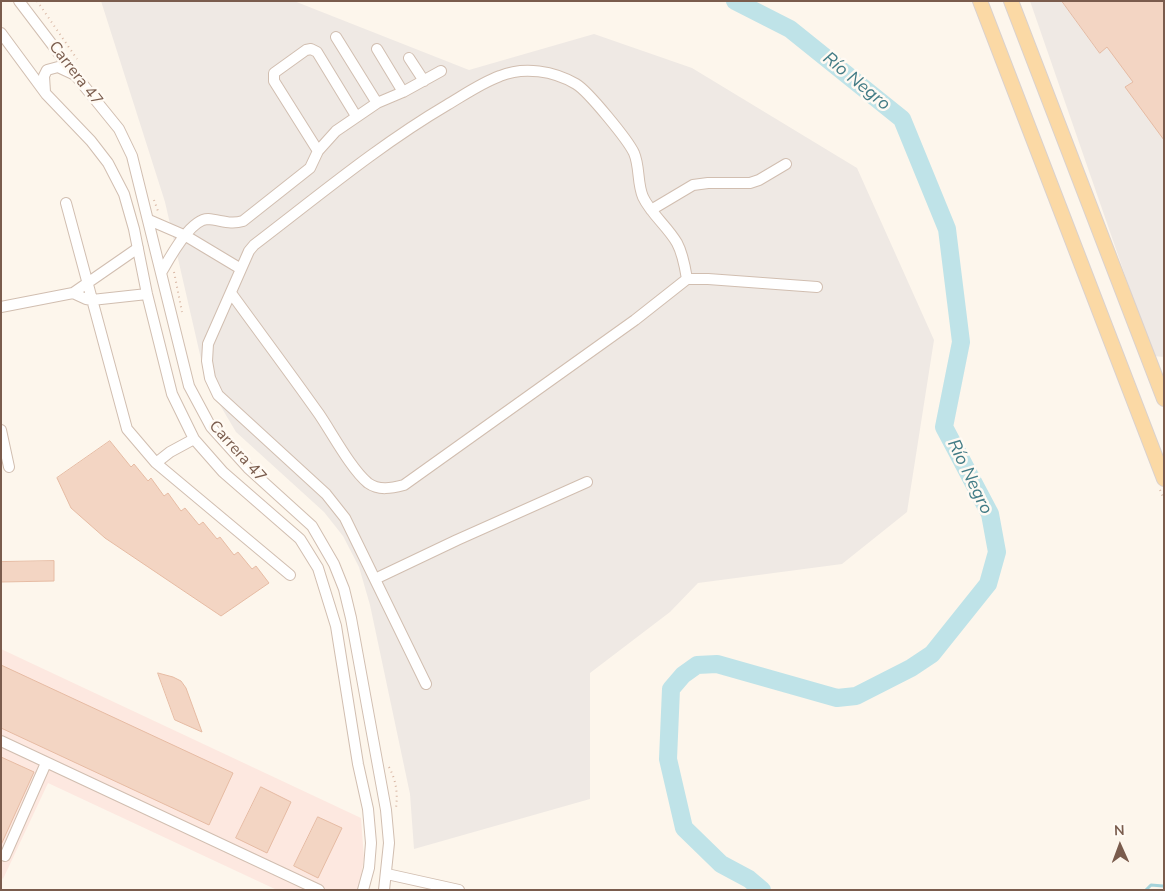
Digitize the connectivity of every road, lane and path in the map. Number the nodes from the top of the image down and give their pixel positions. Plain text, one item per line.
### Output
1 (19, 1) edge
2 (980, 1) edge
3 (1011, 1) edge
4 (1, 33) edge
5 (336, 37) dead end
6 (377, 49) dead end
7 (409, 58) dead end
8 (441, 71) dead end
9 (76, 76) junction
10 (424, 81) junction
11 (404, 92) junction
12 (46, 94) junction
13 (377, 103) junction
14 (356, 116) junction
15 (318, 151) junction
16 (786, 164) dead end
17 (66, 203) dead end
18 (651, 210) junction
19 (149, 220) junction
20 (186, 236) junction
21 (138, 248) junction
22 (241, 269) junction
23 (161, 273) junction
24 (687, 279) junction
25 (88, 283) junction
26 (817, 287) dead end
27 (73, 293) junction
28 (231, 293) junction
29 (147, 294) junction
30 (92, 300) junction
31 (1, 308) edge
32 (1164, 399) edge
33 (1, 430) edge
34 (194, 439) junction
35 (156, 463) junction
36 (9, 467) dead end
37 (1164, 479) edge
38 (587, 482) dead end
39 (290, 575) dead end
40 (375, 579) junction
41 (426, 684) dead end
42 (1, 741) edge
43 (46, 762) junction
44 (5, 856) dead end
45 (387, 874) junction
46 (320, 890) edge
47 (363, 890) edge
48 (384, 890) edge
49 (460, 890) edge

1 - 9 street, Carrera 47
2 - 37 main road
3 - 32 main road
4 - 12 street, Carrera 47
5 - 13 street
6 - 11 street
7 - 10 street
8 - 10 street
9 - 12 street
9 - 19 street, Carrera 47
10 - 11 street
11 - 13 street
12 - 21 street, Carrera 47
13 - 14 street
14 - 15 street
14 - 15 street
15 - 20 street
16 - 18 street
17 - 25 street
18 - 22 street
18 - 24 street
19 - 20 street
19 - 23 street, Carrera 47
20 - 22 street
20 - 23 street
21 - 25 street
21 - 29 street, Carrera 47
22 - 28 street
23 - 45 street, Carrera 47
24 - 26 street
24 - 28 street
25 - 27 street
25 - 30 street
27 - 30 street
27 - 31 street
28 - 40 street
29 - 30 street
29 - 34 street, Carrera 47
30 - 35 street
33 - 36 street
34 - 35 street
34 - 47 street, Carrera 47
35 - 39 street
38 - 40 street
40 - 41 street
42 - 43 street
43 - 44 street
43 - 46 street
45 - 48 street, Carrera 47
45 - 49 street

